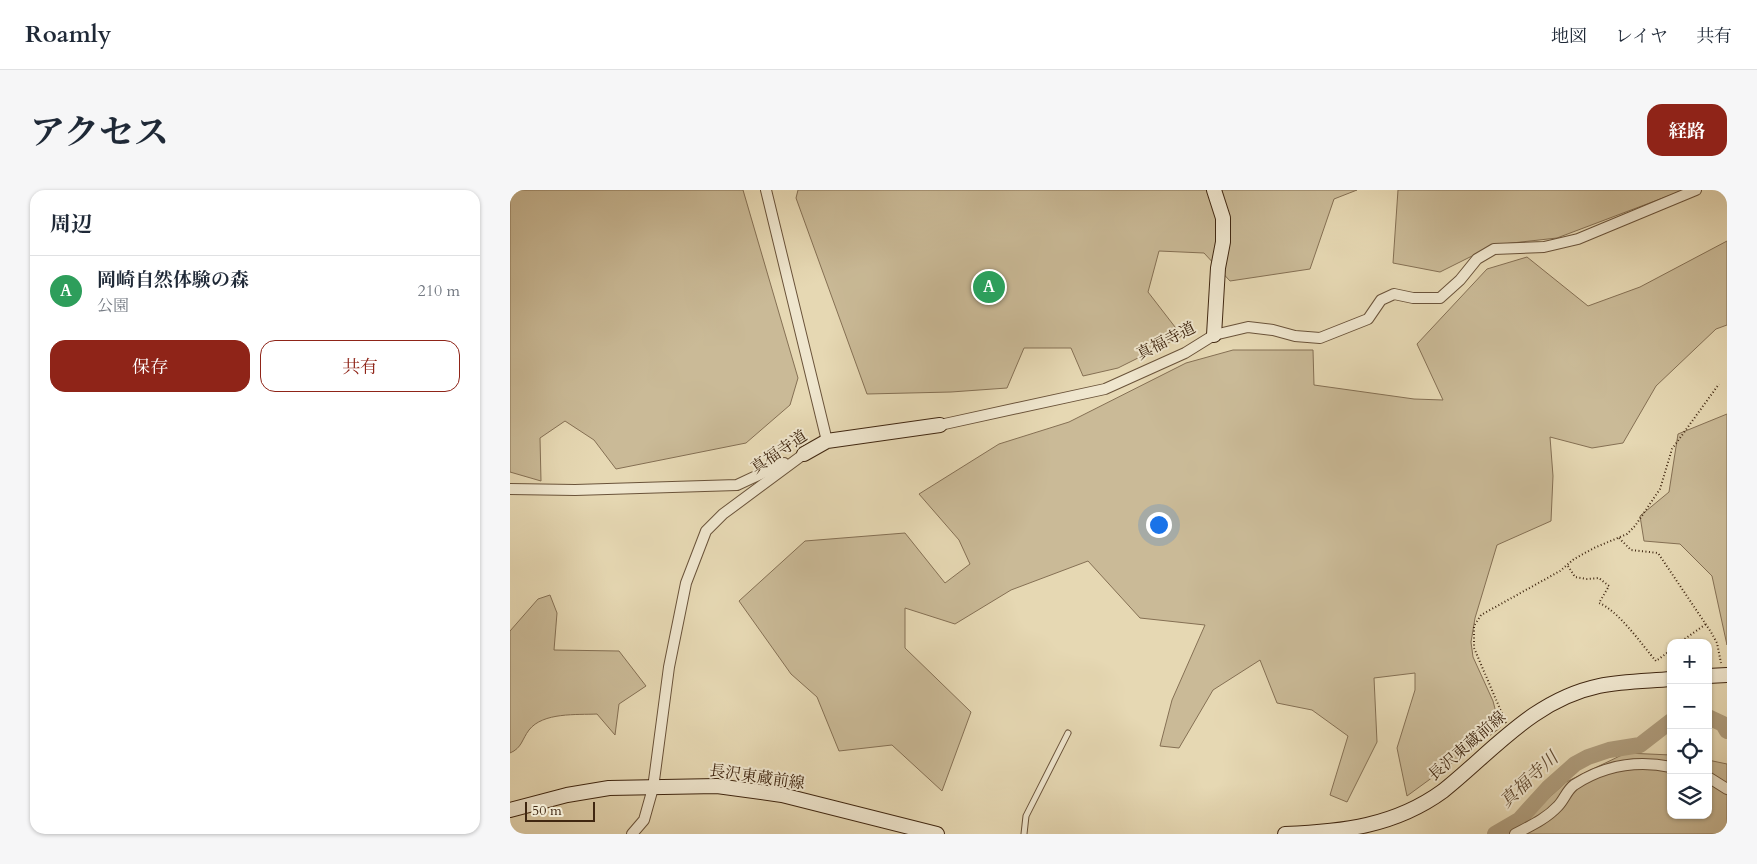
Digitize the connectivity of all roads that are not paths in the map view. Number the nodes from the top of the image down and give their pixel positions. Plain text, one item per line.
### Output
1 (766, 190) edge
2 (1214, 190) edge
3 (1696, 190) edge
4 (1214, 335) junction
5 (940, 424) joint
6 (827, 441) junction
7 (804, 454) junction
8 (510, 489) edge
9 (1725, 675) edge
10 (1712, 676) edge
11 (1667, 679) edge
12 (1068, 734) dead end
13 (1667, 767) edge
14 (1712, 780) edge
15 (653, 788) junction
16 (1727, 789) edge
17 (510, 810) edge
18 (632, 834) edge
19 (937, 834) edge
20 (1024, 834) edge
21 (1285, 834) edge
22 (1515, 834) edge

1 - 6 street
2 - 4 main road, 真福寺道
3 - 4 street, 真福寺道
4 - 5 street, 真福寺道
5 - 6 main road, 真福寺道
6 - 7 main road, 真福寺道
7 - 8 street
7 - 15 street, 真福寺道
9 - 10 main road
11 - 21 main road, 長沢東蔵前線
12 - 20 lane
13 - 22 street
14 - 16 street
15 - 17 main road, 長沢東蔵前線
15 - 18 street, 真福寺道
15 - 19 main road, 長沢東蔵前線

